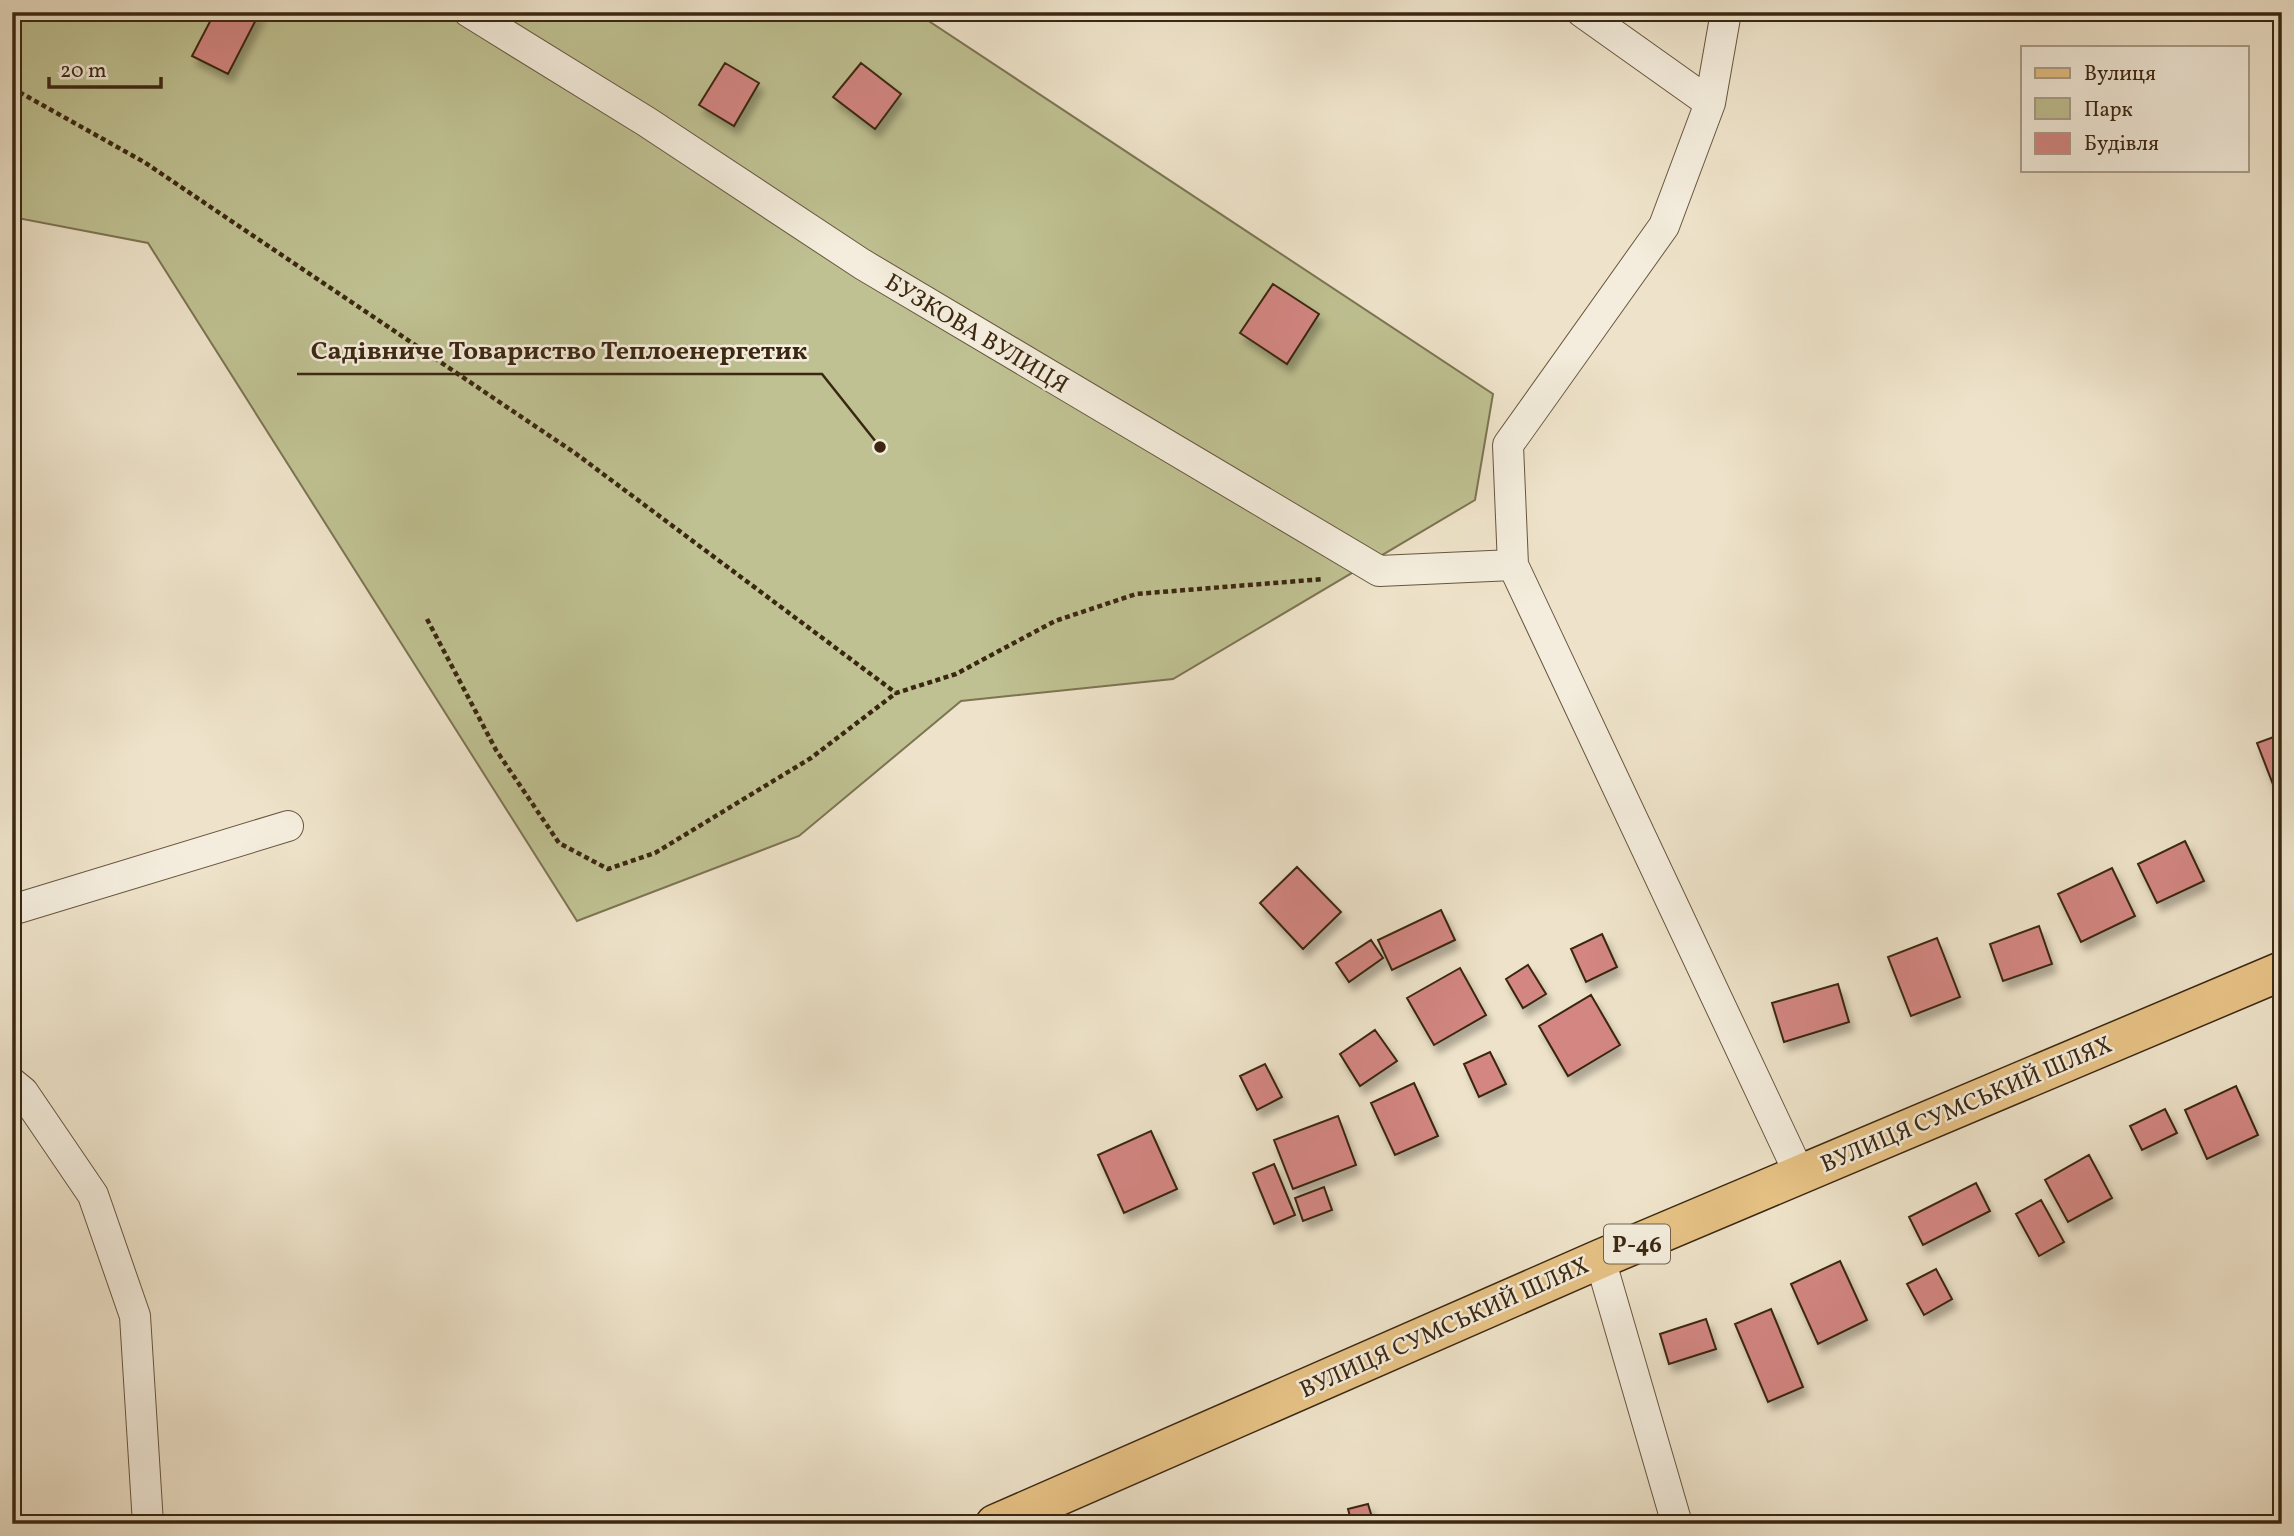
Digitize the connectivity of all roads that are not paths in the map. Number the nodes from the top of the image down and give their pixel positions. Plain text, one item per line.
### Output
1 (469, 12) edge
2 (1582, 12) edge
3 (1726, 12) edge
4 (1710, 103) junction
5 (1513, 565) junction
6 (288, 826) dead end
7 (12, 910) edge
8 (2282, 971) edge
9 (12, 1083) edge
10 (1800, 1175) junction
11 (1600, 1259) junction
12 (148, 1524) edge
13 (995, 1524) edge
14 (1677, 1524) edge

1 - 5 street, БУЗКОВА ВУЛИЦЯ
2 - 4 street
3 - 4 street
4 - 5 street
5 - 10 street
6 - 7 street
8 - 10 main road, ВУЛИЦЯ СУМСЬКИЙ ШЛЯХ / Р-46
9 - 12 street
10 - 11 main road, ВУЛИЦЯ СУМСЬКИЙ ШЛЯХ / Р-46
11 - 13 main road, ВУЛИЦЯ СУМСЬКИЙ ШЛЯХ / Р-46
11 - 14 street

